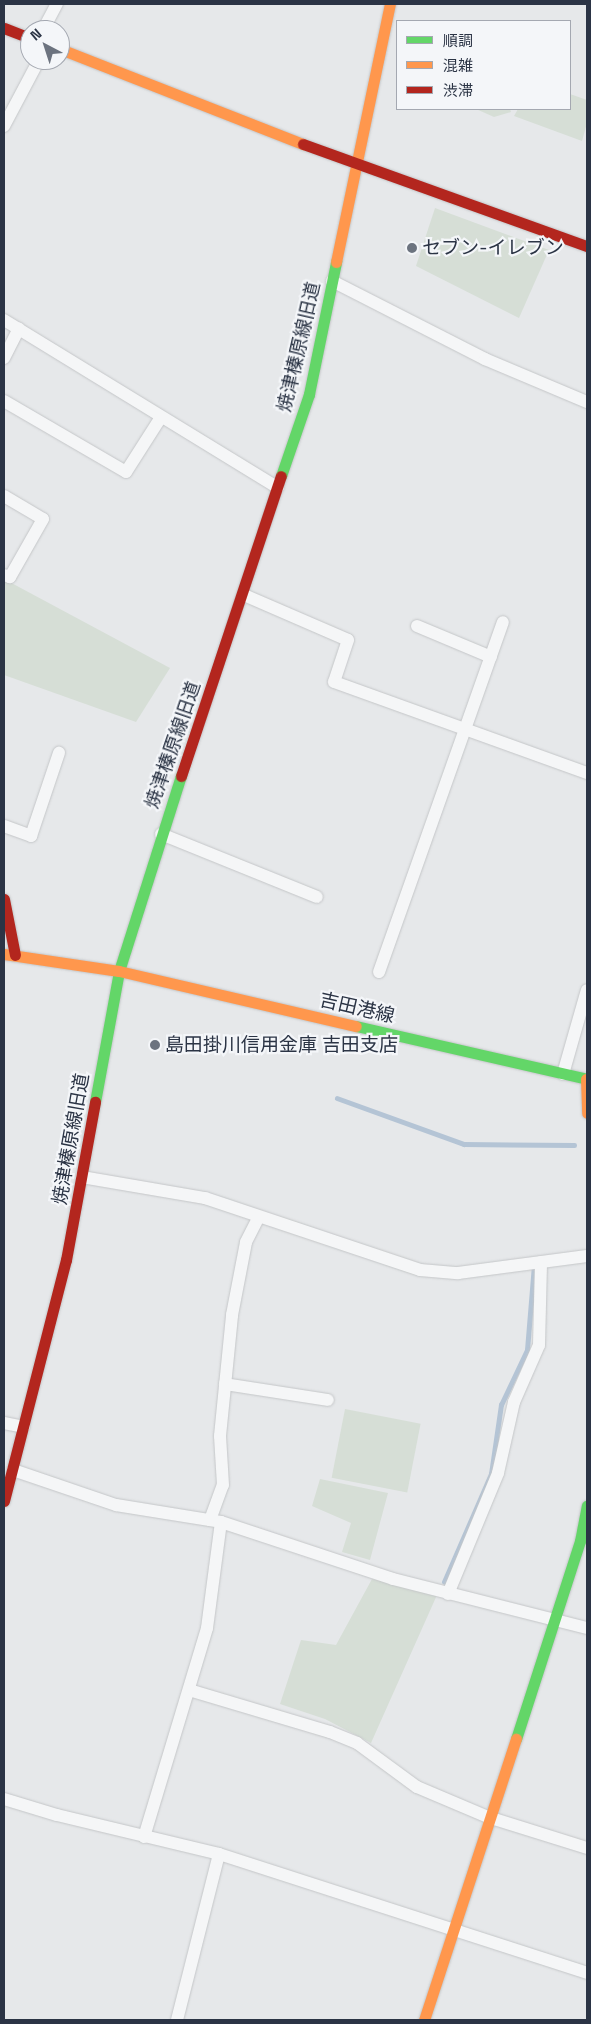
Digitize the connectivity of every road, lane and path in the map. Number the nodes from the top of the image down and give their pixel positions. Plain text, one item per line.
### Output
1 (58, 4) edge
2 (390, 4) edge
3 (48, 20) edge
4 (4, 28) edge
5 (20, 34) edge
6 (70, 53) edge
7 (34, 70) edge
8 (4, 126) edge
9 (357, 165) junction
10 (587, 246) edge
11 (332, 281) junction
12 (4, 320) edge
13 (19, 329) junction
14 (4, 358) edge
15 (4, 401) edge
16 (587, 402) edge
17 (161, 417) junction
18 (278, 488) junction
19 (4, 496) edge
20 (4, 575) edge
21 (244, 594) junction
22 (503, 622) dead end
23 (417, 626) dead end
24 (492, 657) junction
25 (462, 731) junction
26 (59, 752) dead end
27 (587, 773) edge
28 (4, 826) edge
29 (161, 834) junction
30 (317, 897) dead end
31 (4, 899) edge
32 (10, 955) edge
33 (119, 971) junction
34 (379, 972) dead end
35 (587, 990) edge
36 (563, 1074) junction
37 (587, 1079) edge
38 (587, 1113) edge
39 (82, 1177) junction
40 (259, 1217) junction
41 (587, 1256) edge
42 (540, 1262) junction
43 (225, 1384) junction
44 (328, 1400) dead end
45 (4, 1423) edge
46 (24, 1427) junction
47 (13, 1470) junction
48 (4, 1501) edge
49 (587, 1506) edge
50 (216, 1521) junction
51 (448, 1594) junction
52 (554, 1621) junction
53 (587, 1628) edge
54 (189, 1690) junction
55 (4, 1799) edge
56 (488, 1817) junction
57 (144, 1837) junction
58 (587, 1848) edge
59 (219, 1854) junction
60 (453, 1929) junction
61 (587, 1974) edge
62 (177, 2020) edge
63 (424, 2020) edge

1 - 3 street
2 - 9 street, 焼津榛原線旧道
4 - 5 street
6 - 9 street
7 - 8 street
9 - 10 street
9 - 11 street, 焼津榛原線旧道
11 - 16 street
11 - 18 street, 焼津榛原線旧道
12 - 13 street
13 - 14 street
13 - 17 street
15 - 17 street
17 - 18 street
18 - 21 street, 焼津榛原線旧道
19 - 20 street
21 - 25 street
21 - 29 street, 焼津榛原線旧道
22 - 24 street
23 - 24 street
24 - 25 street
25 - 27 street
25 - 34 street
26 - 28 street
29 - 30 street
29 - 33 street, 焼津榛原線旧道
31 - 32 street
32 - 33 street, 吉田港線
33 - 36 street, 吉田港線
33 - 39 street, 焼津榛原線旧道
35 - 36 street
36 - 37 street, 吉田港線
37 - 38 street
39 - 40 street
39 - 46 street, 焼津榛原線旧道
40 - 42 street
40 - 43 street
41 - 42 street
42 - 51 street
43 - 44 street
43 - 50 street
45 - 46 street
46 - 47 street, 焼津榛原線旧道
47 - 48 street, 焼津榛原線旧道
47 - 50 street
49 - 52 street
50 - 51 street
50 - 54 street
51 - 52 street
52 - 53 street
52 - 56 street
54 - 56 street
54 - 57 street
55 - 57 street
56 - 58 street
56 - 60 street
57 - 59 street
59 - 60 street
59 - 62 street
60 - 61 street
60 - 63 street

